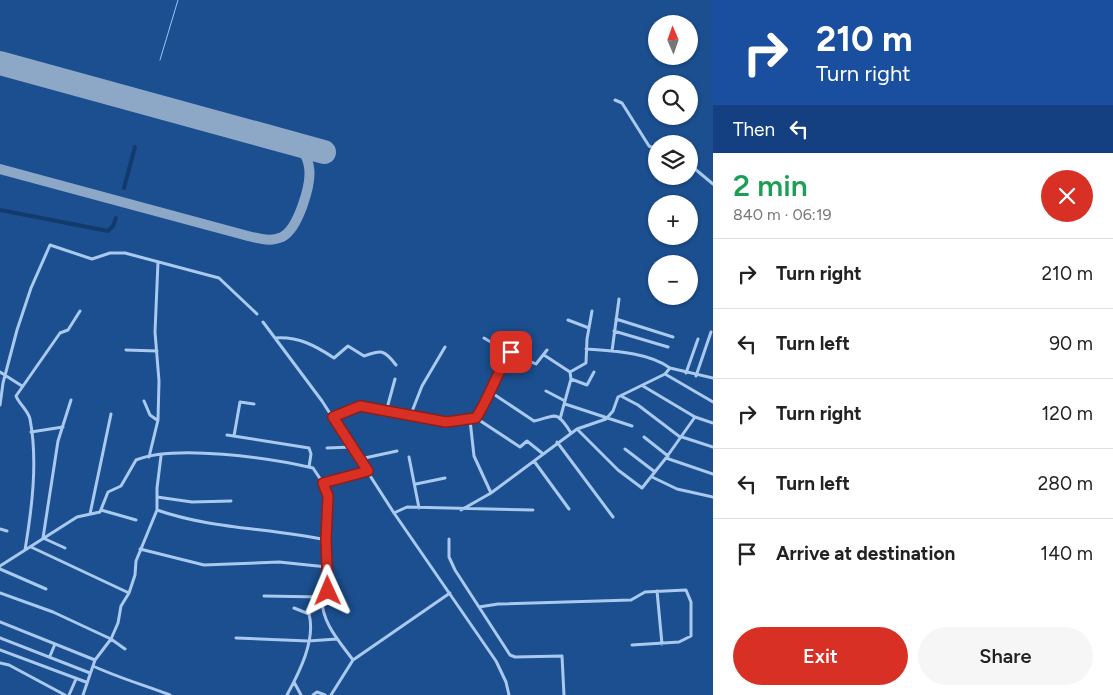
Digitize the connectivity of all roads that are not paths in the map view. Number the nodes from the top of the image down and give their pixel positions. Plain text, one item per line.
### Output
1 (615, 100) dead end
2 (648, 144) edge
3 (698, 172) edge
4 (713, 184) edge
5 (158, 262) junction
6 (619, 299) dead end
7 (80, 311) dead end
8 (592, 311) dead end
9 (257, 314) dead end
10 (616, 319) junction
11 (568, 320) dead end
12 (263, 322) dead end
13 (589, 328) junction
14 (614, 331) junction
15 (711, 332) dead end
16 (673, 337) dead end
17 (275, 338) junction
18 (484, 338) dead end
19 (698, 339) dead end
20 (445, 347) dead end
21 (668, 347) dead end
22 (586, 349) junction
23 (126, 350) dead end
24 (547, 350) dead end
25 (157, 351) junction
26 (612, 351) junction
27 (511, 352) junction
28 (544, 355) junction
29 (396, 365) dead end
30 (670, 368) junction
31 (0, 372) edge
32 (570, 372) junction
33 (594, 372) dead end
34 (686, 373) junction
35 (5, 374) junction
36 (665, 374) junction
37 (696, 376) junction
38 (713, 378) edge
39 (395, 379) dead end
40 (571, 379) junction
41 (22, 386) junction
42 (642, 386) junction
43 (546, 390) dead end
44 (492, 393) junction
45 (620, 396) junction
46 (71, 400) dead end
47 (144, 401) dead end
48 (713, 402) edge
49 (565, 403) junction
50 (254, 404) dead end
51 (0, 405) edge
52 (386, 412) junction
53 (111, 414) dead end
54 (411, 414) junction
55 (333, 417) junction
56 (695, 417) junction
57 (476, 418) junction
58 (560, 419) junction
59 (606, 419) junction
60 (158, 420) junction
61 (470, 420) junction
62 (713, 423) edge
63 (632, 426) dead end
64 (63, 427) junction
65 (577, 429) junction
66 (31, 432) junction
67 (570, 433) junction
68 (227, 435) dead end
69 (234, 436) junction
70 (644, 437) dead end
71 (681, 437) junction
72 (557, 442) junction
73 (352, 447) junction
74 (713, 447) edge
75 (327, 448) dead end
76 (625, 449) dead end
77 (397, 451) dead end
78 (542, 453) junction
79 (162, 456) junction
80 (149, 457) junction
81 (409, 457) dead end
82 (667, 457) junction
83 (360, 460) junction
84 (534, 461) junction
85 (309, 466) junction
86 (368, 471) junction
87 (655, 472) junction
88 (713, 474) edge
89 (652, 477) junction
90 (445, 478) dead end
91 (323, 483) junction
92 (416, 484) junction
93 (491, 492) junction
94 (158, 496) junction
95 (713, 497) edge
96 (231, 501) dead end
97 (419, 508) junction
98 (569, 509) dead end
99 (101, 510) junction
100 (157, 510) junction
101 (461, 510) junction
102 (533, 510) dead end
103 (394, 513) junction
104 (90, 514) junction
105 (613, 517) dead end
106 (136, 520) dead end
107 (0, 529) edge
108 (6, 531) dead end
109 (43, 538) junction
110 (449, 539) dead end
111 (326, 540) junction
112 (32, 547) junction
113 (65, 548) dead end
114 (140, 549) junction
115 (25, 550) junction
116 (327, 567) junction
117 (0, 568) edge
118 (46, 589) dead end
119 (328, 591) dead end
120 (657, 591) junction
121 (0, 593) edge
122 (130, 593) junction
123 (450, 593) junction
124 (264, 596) dead end
125 (479, 607) junction
126 (294, 608) dead end
127 (0, 622) edge
128 (0, 638) edge
129 (236, 638) dead end
130 (111, 639) junction
131 (337, 639) junction
132 (308, 641) junction
133 (55, 644) junction
134 (662, 644) junction
135 (632, 646) dead end
136 (126, 649) dead end
137 (0, 650) edge
138 (50, 656) junction
139 (95, 660) junction
140 (353, 660) junction
141 (0, 663) edge
142 (94, 666) junction
143 (90, 673) junction
144 (76, 679) junction
145 (86, 682) junction
146 (294, 682) junction
147 (65, 695) edge
148 (69, 695) edge
149 (83, 695) edge
150 (170, 695) edge
151 (287, 695) edge
152 (301, 695) edge
153 (312, 695) edge
154 (325, 695) edge
155 (331, 695) edge
156 (509, 695) edge
157 (564, 695) edge

1 - 2 street
3 - 4 street
5 - 9 street
5 - 25 street
5 - 35 street
6 - 10 street
7 - 41 street
8 - 13 street
10 - 14 street
10 - 16 street
11 - 13 street
12 - 17 street
13 - 22 street
14 - 21 street
14 - 26 street
15 - 37 street
17 - 29 street
17 - 55 street
18 - 27 street
19 - 34 street
20 - 54 street
22 - 26 street
22 - 32 street
23 - 25 street
24 - 28 street
25 - 60 street
26 - 30 street
27 - 28 street
27 - 44 street
28 - 32 street
30 - 34 street
30 - 36 street
31 - 35 street
32 - 40 street
33 - 40 street
34 - 37 street
35 - 41 street
35 - 51 street
36 - 42 street
36 - 48 street
37 - 38 street
39 - 52 street
40 - 49 street
41 - 66 street
42 - 45 street
42 - 56 street
43 - 49 street
44 - 57 street
44 - 58 street
45 - 59 street
45 - 71 street
46 - 64 street
47 - 60 street
49 - 58 street
49 - 59 street
50 - 69 street
52 - 54 street
52 - 55 street
53 - 104 street
54 - 61 street
55 - 73 street
56 - 62 street
56 - 71 street
57 - 61 street
57 - 78 street
58 - 67 street
59 - 63 street
59 - 65 street
60 - 80 street
61 - 93 street
64 - 66 street
64 - 109 street
65 - 67 street
65 - 89 street
66 - 115 street
67 - 72 street
68 - 69 street
69 - 85 street
70 - 82 street
71 - 74 street
71 - 82 street
72 - 78 street
72 - 105 street
73 - 75 street
73 - 83 street
76 - 87 street
77 - 83 street
78 - 84 street
79 - 80 street
79 - 85 street
79 - 94 street
80 - 99 street
81 - 92 street
82 - 87 street
82 - 88 street
83 - 86 street
84 - 93 street
84 - 98 street
85 - 91 street
86 - 91 street
86 - 103 street
87 - 89 street
89 - 95 street
90 - 92 street
91 - 111 street
92 - 97 street
93 - 101 street
94 - 96 street
94 - 100 street
97 - 101 street
97 - 103 street
99 - 104 street
99 - 106 street
100 - 111 street
100 - 114 street
101 - 102 street
103 - 123 street
104 - 109 street
107 - 108 street
109 - 112 street
109 - 113 street
110 - 125 street
111 - 116 street
112 - 115 street
112 - 122 street
114 - 116 street
114 - 122 street
115 - 117 street
116 - 119 street
117 - 118 street
120 - 125 street
120 - 134 street
120 - 134 street
121 - 130 street
122 - 130 street
123 - 140 street
123 - 156 street
124 - 131 street
125 - 157 street
126 - 132 street
127 - 133 street
128 - 138 street
129 - 132 street
130 - 136 street
130 - 139 street
131 - 132 street
131 - 140 street
132 - 146 street
133 - 138 street
133 - 139 street
134 - 135 street
137 - 144 street
138 - 143 street
139 - 142 street
140 - 155 street
141 - 147 street
142 - 143 street
142 - 150 street
143 - 145 street
144 - 145 street
144 - 148 street
145 - 149 street
146 - 151 street
146 - 152 street
153 - 154 street

